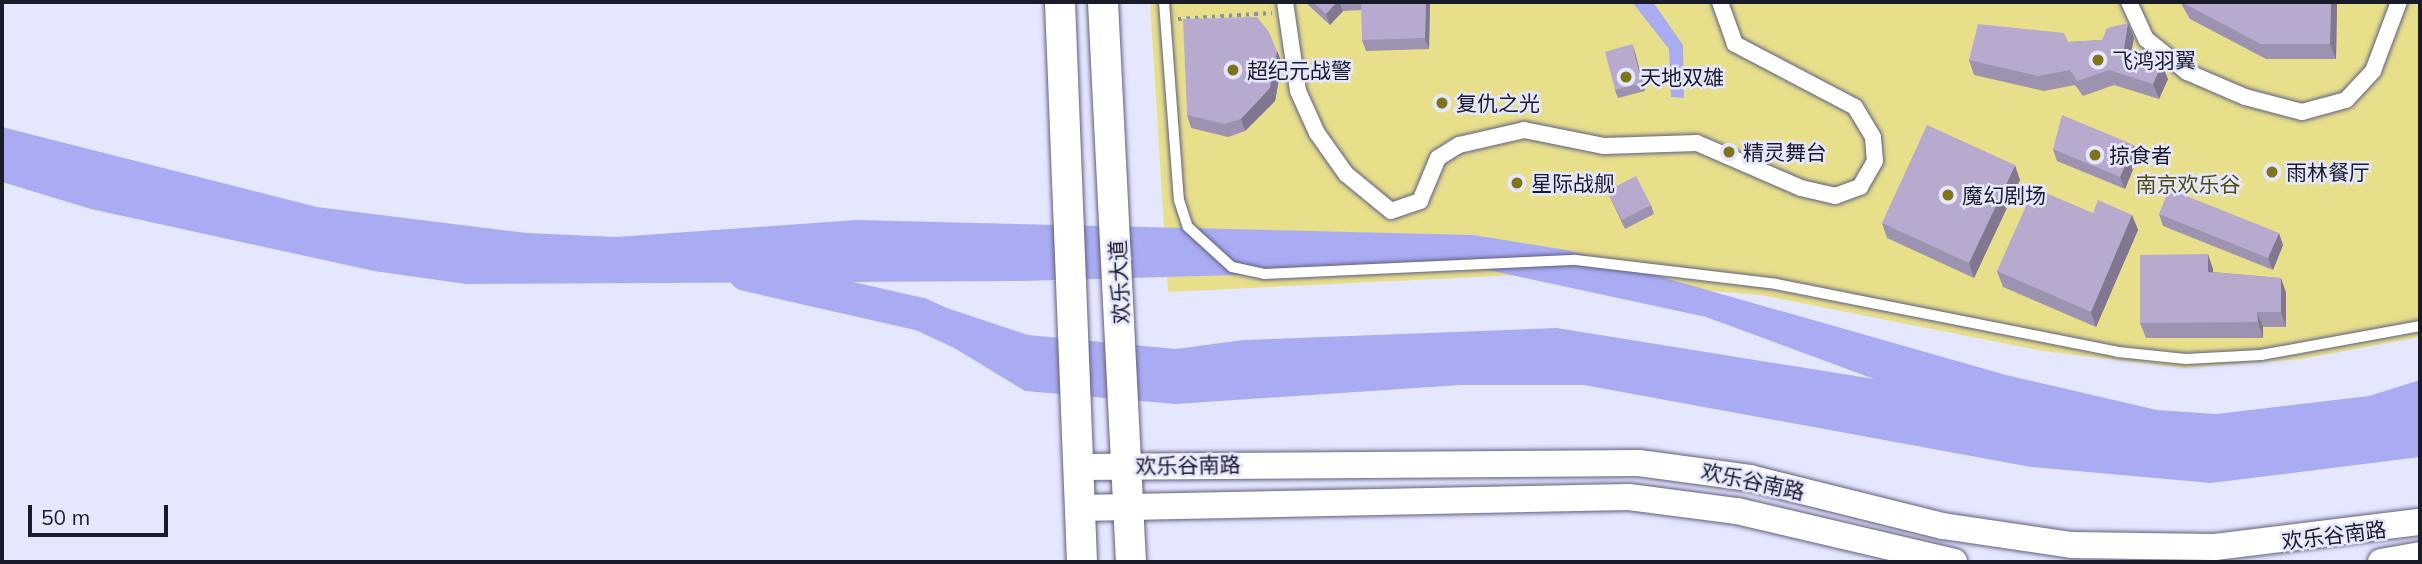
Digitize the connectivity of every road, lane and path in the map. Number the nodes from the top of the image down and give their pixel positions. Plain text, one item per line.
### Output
1 (1060, 2) edge
2 (1103, 2) edge
3 (1164, 2) edge
4 (1720, 2) edge
5 (2130, 2) edge
6 (2399, 2) edge
7 (1284, 7) edge
8 (1166, 20) junction
9 (1073, 262) junction
10 (1118, 262) junction
11 (2420, 326) edge
12 (1128, 465) junction
13 (1080, 467) junction
14 (1129, 507) junction
15 (1080, 508) junction
16 (2420, 522) edge
17 (2014, 538) junction
18 (2216, 555) edge
19 (2420, 555) edge
20 (1082, 562) edge
21 (1131, 562) edge
22 (1954, 562) edge
23 (2026, 562) edge
24 (2382, 562) edge

1 - 9 main road
2 - 10 main road, 欢乐大道
3 - 8 lane
4 - 7 street
5 - 6 street
7 - 8 path
8 - 11 lane
9 - 10 main road
9 - 13 main road
10 - 12 main road, 欢乐大道
12 - 13 street, 欢乐谷南路
12 - 14 main road, 欢乐大道
12 - 17 street, 欢乐谷南路
13 - 15 main road
14 - 15 street, 欢乐谷南路
14 - 21 main road, 欢乐大道
14 - 22 street, 欢乐谷南路
15 - 20 main road
16 - 18 street, 欢乐谷南路
17 - 18 street, 欢乐谷南路
17 - 23 street
19 - 24 street, 欢乐谷南路

